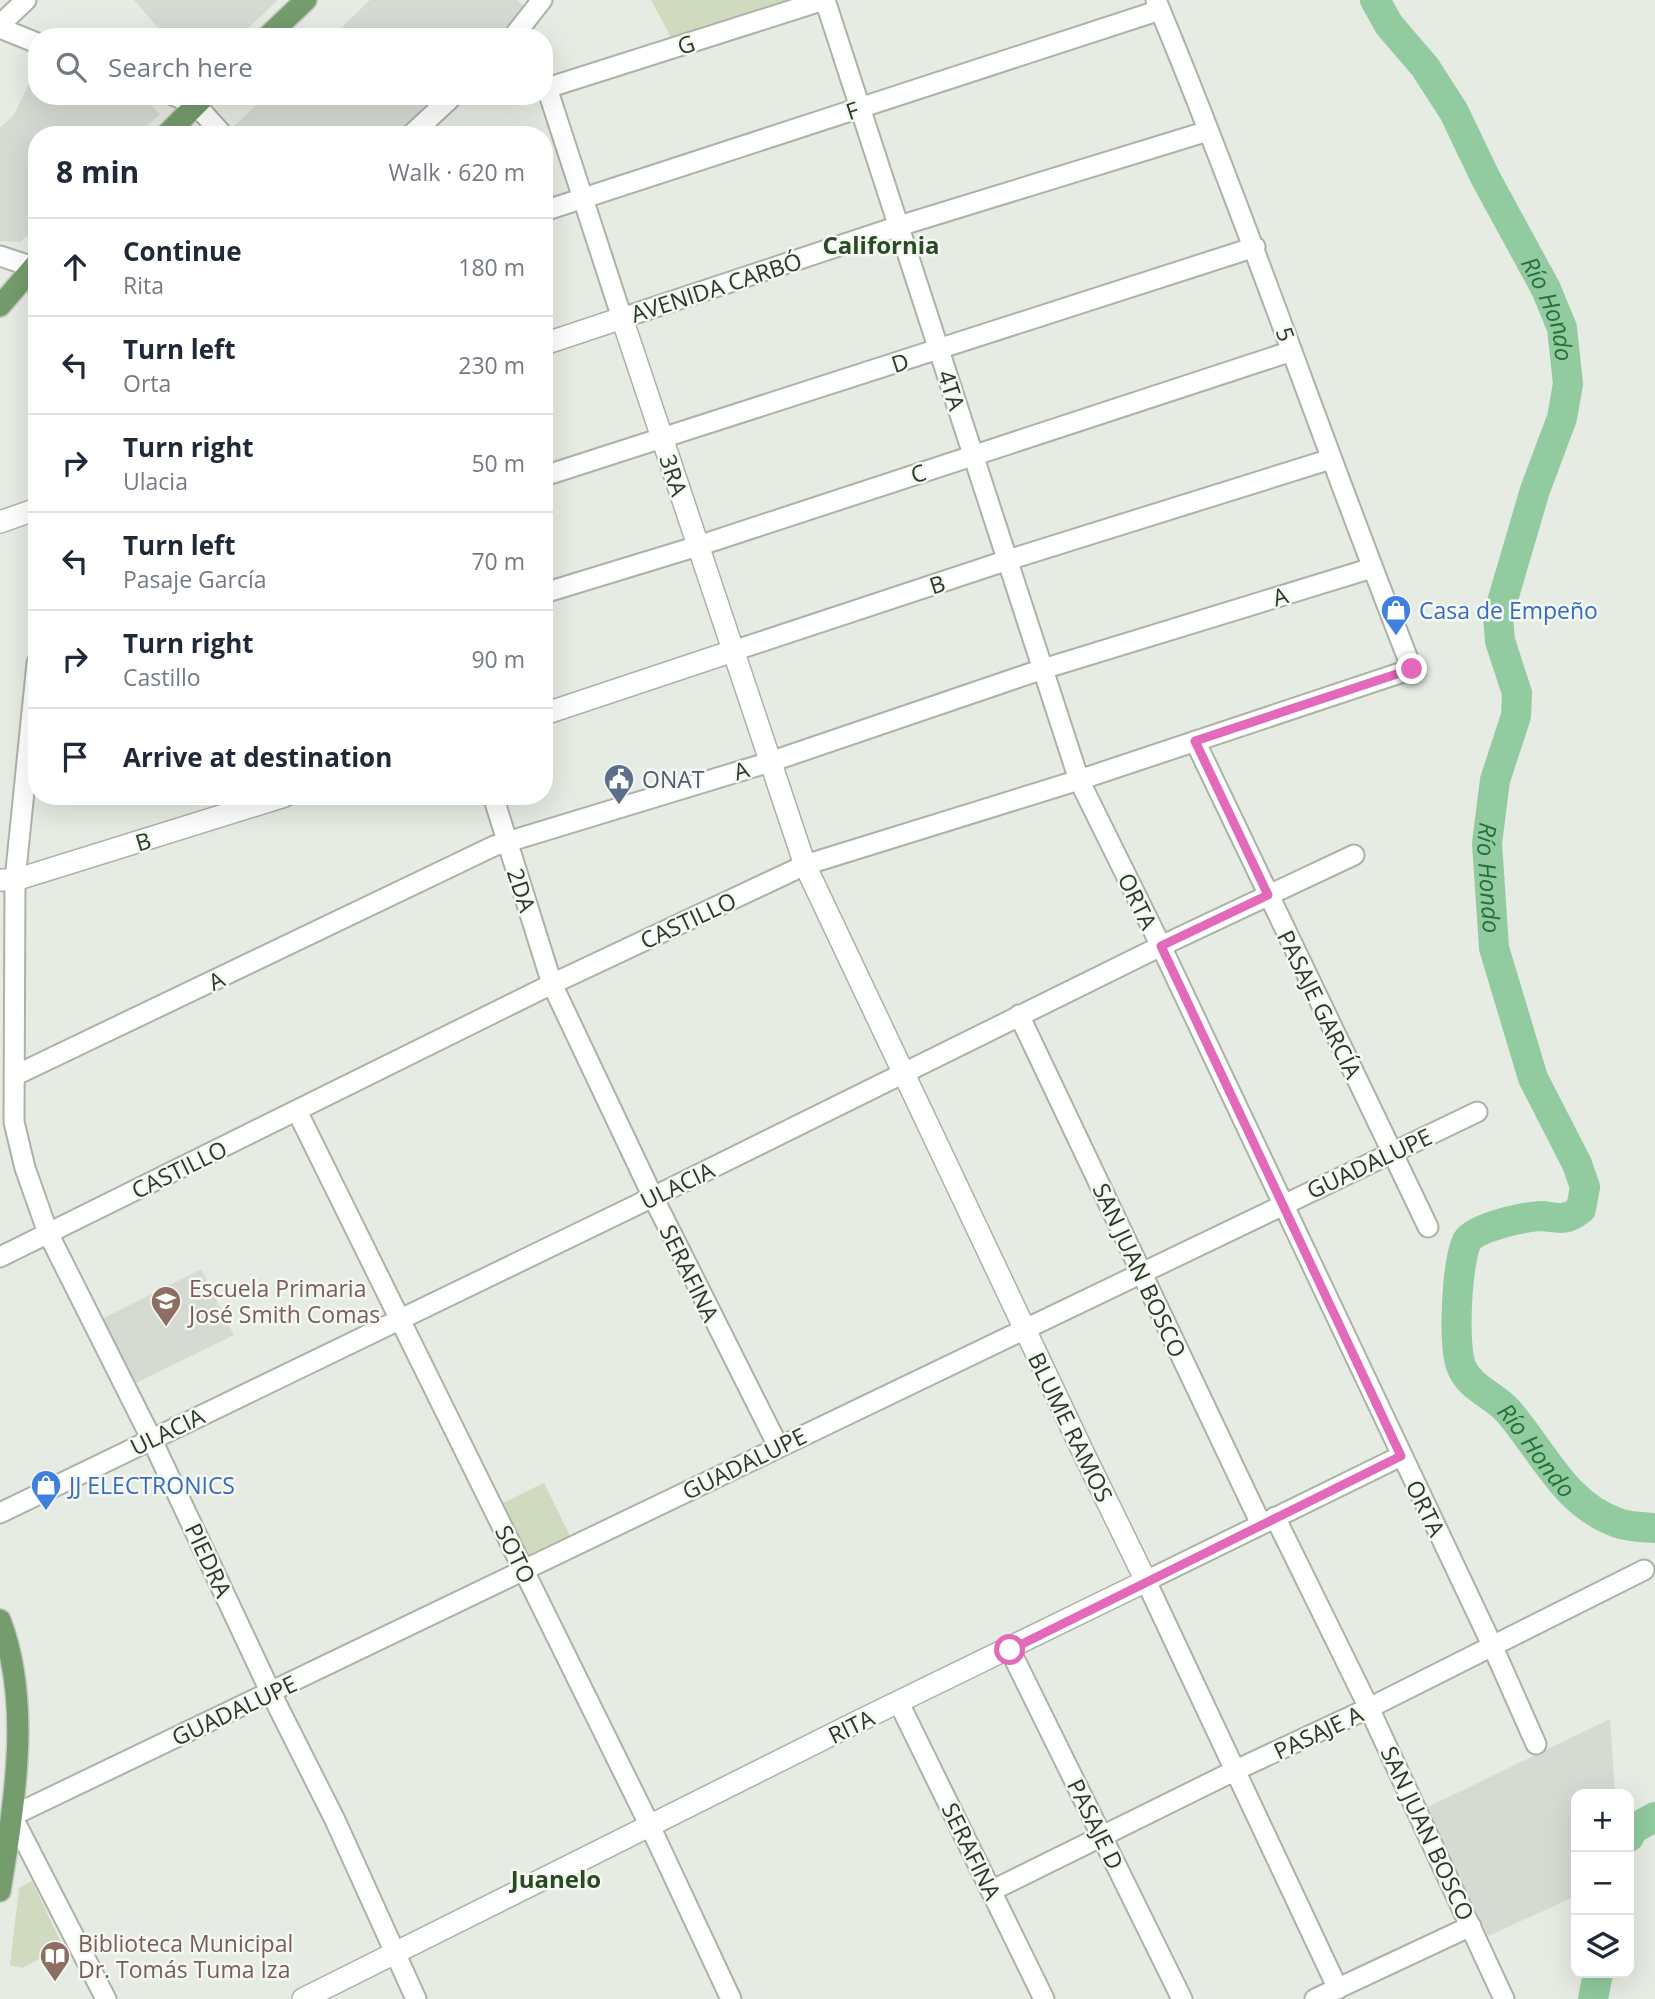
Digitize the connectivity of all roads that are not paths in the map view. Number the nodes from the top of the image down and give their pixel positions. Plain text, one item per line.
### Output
1 (26, 0) edge
2 (306, 0) edge
3 (542, 0) edge
4 (825, 0) edge
5 (1158, 5) edge
6 (0, 27) edge
7 (276, 28) edge
8 (520, 28) edge
9 (28, 39) edge
10 (553, 85) edge
11 (196, 105) edge
12 (204, 105) edge
13 (443, 105) edge
14 (552, 105) edge
15 (860, 108) junction
16 (175, 126) edge
17 (217, 126) edge
18 (421, 126) edge
19 (1208, 131) junction
20 (584, 198) junction
21 (553, 208) edge
22 (899, 226) junction
23 (1255, 247) junction
24 (0, 256) edge
25 (28, 263) edge
26 (28, 273) edge
27 (0, 306) edge
28 (622, 317) junction
29 (553, 341) edge
30 (939, 349) junction
31 (1292, 351) junction
32 (662, 440) junction
33 (974, 455) junction
34 (1331, 459) junction
35 (553, 473) edge
36 (28, 512) edge
37 (0, 522) edge
38 (698, 546) junction
39 (1008, 560) junction
40 (1372, 568) junction
41 (553, 590) edge
42 (733, 651) junction
43 (1043, 669) junction
44 (1412, 669) joint
45 (553, 711) edge
46 (1195, 741) junction
47 (770, 762) junction
48 (28, 778) edge
49 (1079, 779) junction
50 (255, 805) edge
51 (496, 805) edge
52 (507, 843) junction
53 (1354, 855) dead end
54 (804, 865) junction
55 (8, 880) edge
56 (1268, 895) junction
57 (1161, 946) junction
58 (552, 984) junction
59 (1019, 1015) junction
60 (902, 1072) junction
61 (16, 1075) junction
62 (297, 1111) junction
63 (1477, 1112) dead end
64 (1392, 1152) junction
65 (653, 1198) junction
66 (1282, 1203) junction
67 (1428, 1227) dead end
68 (48, 1233) junction
69 (0, 1257) edge
70 (1140, 1271) junction
71 (400, 1320) junction
72 (1024, 1329) junction
73 (151, 1438) junction
74 (778, 1446) junction
75 (1401, 1456) junction
76 (0, 1513) edge
77 (1268, 1520) junction
78 (1644, 1570) dead end
79 (525, 1571) junction
80 (1146, 1581) junction
81 (2, 1633) edge
82 (1492, 1645) junction
83 (1010, 1650) junction
84 (271, 1693) junction
85 (899, 1703) junction
86 (1369, 1708) junction
87 (1536, 1744) dead end
88 (1236, 1770) junction
89 (12, 1816) junction
90 (650, 1826) junction
91 (1101, 1836) junction
92 (0, 1891) edge
93 (991, 1891) junction
94 (1471, 1926) junction
95 (394, 1955) junction
96 (1338, 1989) junction
97 (106, 1999) edge
98 (303, 1999) edge
99 (416, 1999) edge
100 (731, 1999) edge
101 (1044, 1999) edge
102 (1182, 1999) edge
103 (1315, 1999) edge
104 (1504, 1999) edge

1 - 6 street
2 - 7 main road
3 - 8 street
4 - 10 street, G
4 - 15 street, 4TA
5 - 15 street, F
5 - 19 street, 5
6 - 9 street
11 - 16 main road
12 - 17 street
13 - 18 street
14 - 20 street, 3RA
15 - 20 street, F
15 - 22 street, 4TA
19 - 22 street, AVENIDA CARBÓ
19 - 23 street, 5
20 - 21 street, F
20 - 28 street, 3RA
22 - 28 street, AVENIDA CARBÓ
22 - 30 street, 4TA
23 - 30 street, D
23 - 31 street, 5
24 - 25 street
26 - 27 main road
28 - 29 street, AVENIDA CARBÓ
28 - 32 street, 3RA
30 - 32 street, D
30 - 33 street, 4TA
31 - 33 street, C
31 - 34 street, 5
32 - 35 street, D
32 - 38 street, 3RA
33 - 38 street, C
33 - 39 street, 4TA
34 - 39 street, B
34 - 40 street, 5
36 - 37 street
38 - 41 street, C
38 - 42 street, 3RA
39 - 42 street, B
39 - 43 street, 4TA
40 - 43 street, A
40 - 44 street, 5
42 - 45 street, B
42 - 47 street, 3RA
43 - 47 street, A
43 - 49 street, 4TA
44 - 46 street, CASTILLO
46 - 49 street, CASTILLO
46 - 56 street, PASAJE GARCÍA
47 - 52 street, A
47 - 54 street, 3RA
48 - 55 street, PIEDRA
49 - 54 street, CASTILLO
49 - 57 street, ORTA
50 - 55 street, B
51 - 52 street, 2DA
52 - 58 street, 2DA
52 - 61 street, A
53 - 56 street, ULACIA
54 - 58 street, CASTILLO
54 - 60 street, BLUME RAMOS
55 - 61 street, PIEDRA
56 - 57 street, ULACIA
56 - 64 street, PASAJE GARCÍA
57 - 59 street, ULACIA
57 - 66 street, ORTA
58 - 62 street, CASTILLO
58 - 65 street, SERAFINA
59 - 60 street, ULACIA
59 - 70 street, SAN JUAN BOSCO
60 - 65 street, ULACIA
60 - 72 street, BLUME RAMOS
61 - 68 street, PIEDRA
62 - 68 street, CASTILLO
62 - 71 street, SOTO
63 - 64 street, GUADALUPE
64 - 66 street, GUADALUPE
64 - 67 street, PASAJE GARCÍA
65 - 71 street, ULACIA
65 - 74 street, SERAFINA
66 - 70 street, GUADALUPE
66 - 75 street, ORTA
68 - 69 street, CASTILLO
68 - 73 street, PIEDRA
70 - 72 street, GUADALUPE
70 - 77 street, SAN JUAN BOSCO
71 - 73 street, ULACIA
71 - 79 street, SOTO
72 - 74 street, GUADALUPE
72 - 80 street, BLUME RAMOS
73 - 76 street, ULACIA
73 - 84 street, PIEDRA
74 - 79 street, GUADALUPE
75 - 77 street, RITA
75 - 82 street, ORTA
77 - 80 street, RITA
77 - 86 street, SAN JUAN BOSCO
78 - 82 street, PASAJE A
79 - 84 street, GUADALUPE
79 - 90 street, SOTO
80 - 83 street, RITA
80 - 88 street, BLUME RAMOS
81 - 89 main road
82 - 86 street, PASAJE A
82 - 87 street, ORTA
83 - 85 street, RITA
83 - 91 street, PASAJE D
84 - 89 street, GUADALUPE
84 - 95 street, PIEDRA
85 - 90 street, RITA
85 - 93 street, SERAFINA
86 - 88 street, PASAJE A
86 - 94 street, SAN JUAN BOSCO
88 - 91 street, PASAJE A
88 - 96 street, BLUME RAMOS
89 - 92 main road
89 - 97 street
90 - 95 street, RITA
90 - 100 street, SOTO
91 - 93 street, PASAJE A
91 - 102 street, PASAJE D
93 - 101 street, SERAFINA
94 - 96 street
94 - 104 street, SAN JUAN BOSCO
95 - 98 street, RITA
95 - 99 street, PIEDRA
96 - 103 street

